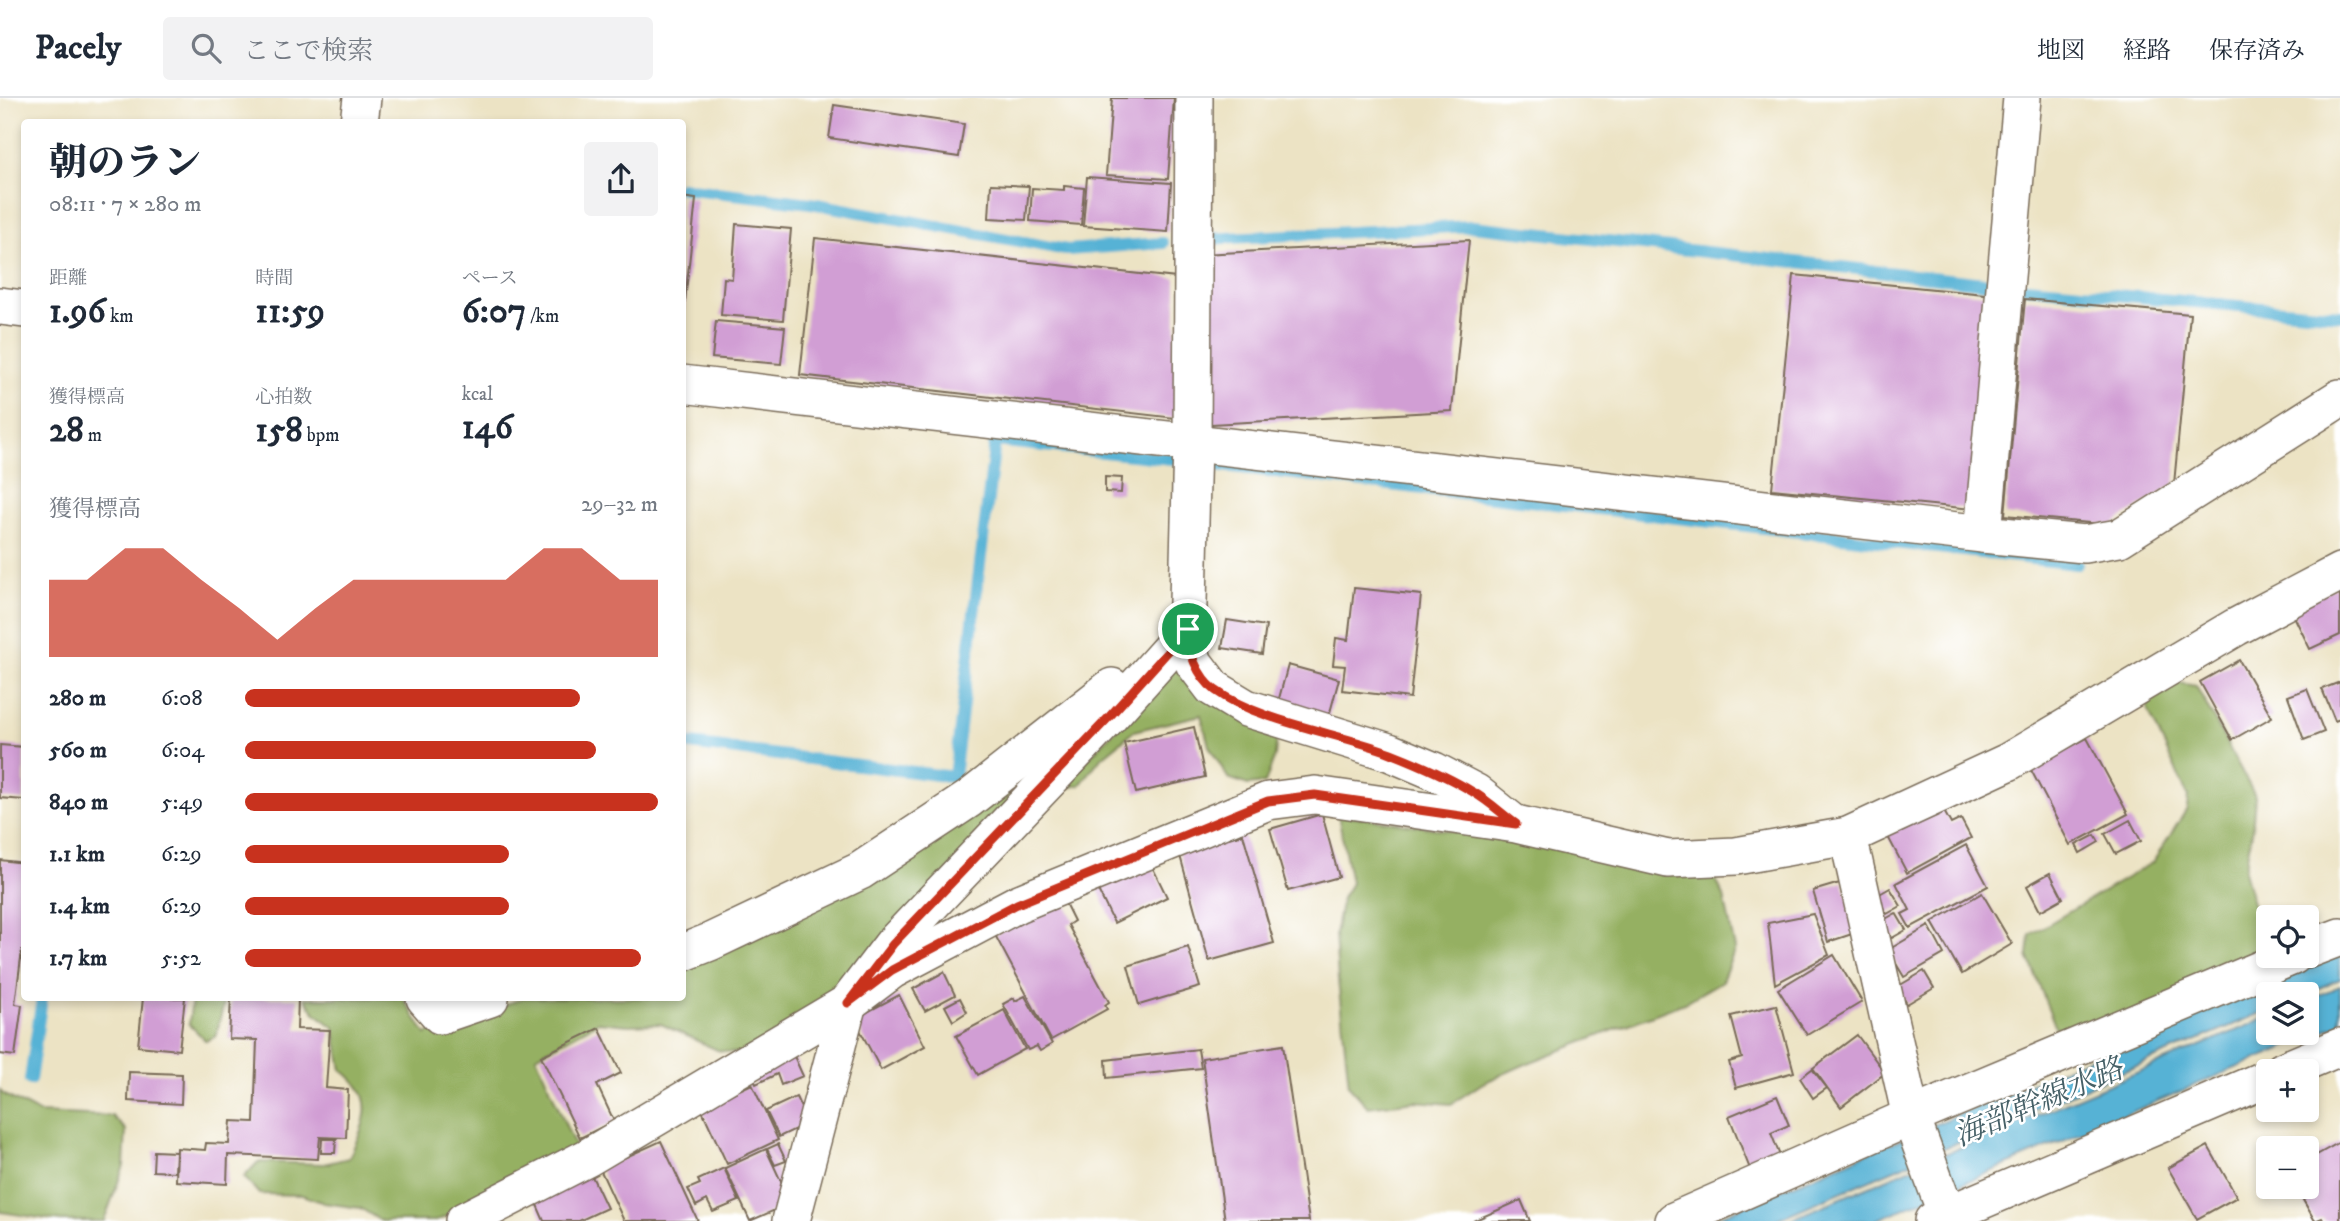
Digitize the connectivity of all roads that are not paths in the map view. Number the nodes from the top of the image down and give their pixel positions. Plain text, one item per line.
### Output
1 (362, 98) edge
2 (1194, 98) edge
3 (2022, 98) edge
4 (359, 119) edge
5 (0, 306) edge
6 (21, 309) edge
7 (686, 384) edge
8 (2340, 398) edge
9 (1192, 442) junction
10 (1983, 534) junction
11 (2340, 572) edge
12 (1188, 629) junction
13 (1516, 824) junction
14 (1848, 836) junction
15 (2340, 937) edge
16 (2319, 945) edge
17 (686, 951) edge
18 (2266, 968) edge
19 (428, 1001) edge
20 (481, 1001) edge
21 (848, 1003) junction
22 (2340, 1047) edge
23 (2312, 1059) edge
24 (2256, 1083) edge
25 (1913, 1123) junction
26 (1941, 1211) edge
27 (464, 1221) edge
28 (791, 1221) edge
29 (1674, 1221) edge

1 - 4 street
2 - 9 street
3 - 10 street
5 - 6 street
7 - 9 street
8 - 10 street
9 - 10 street
9 - 12 street
11 - 14 street
12 - 13 street
12 - 17 street
12 - 21 street
13 - 14 street
13 - 21 street
14 - 25 street
15 - 16 street
18 - 25 street
19 - 20 street
21 - 27 street
21 - 28 street
22 - 23 street
24 - 26 street
25 - 26 street
25 - 29 street

